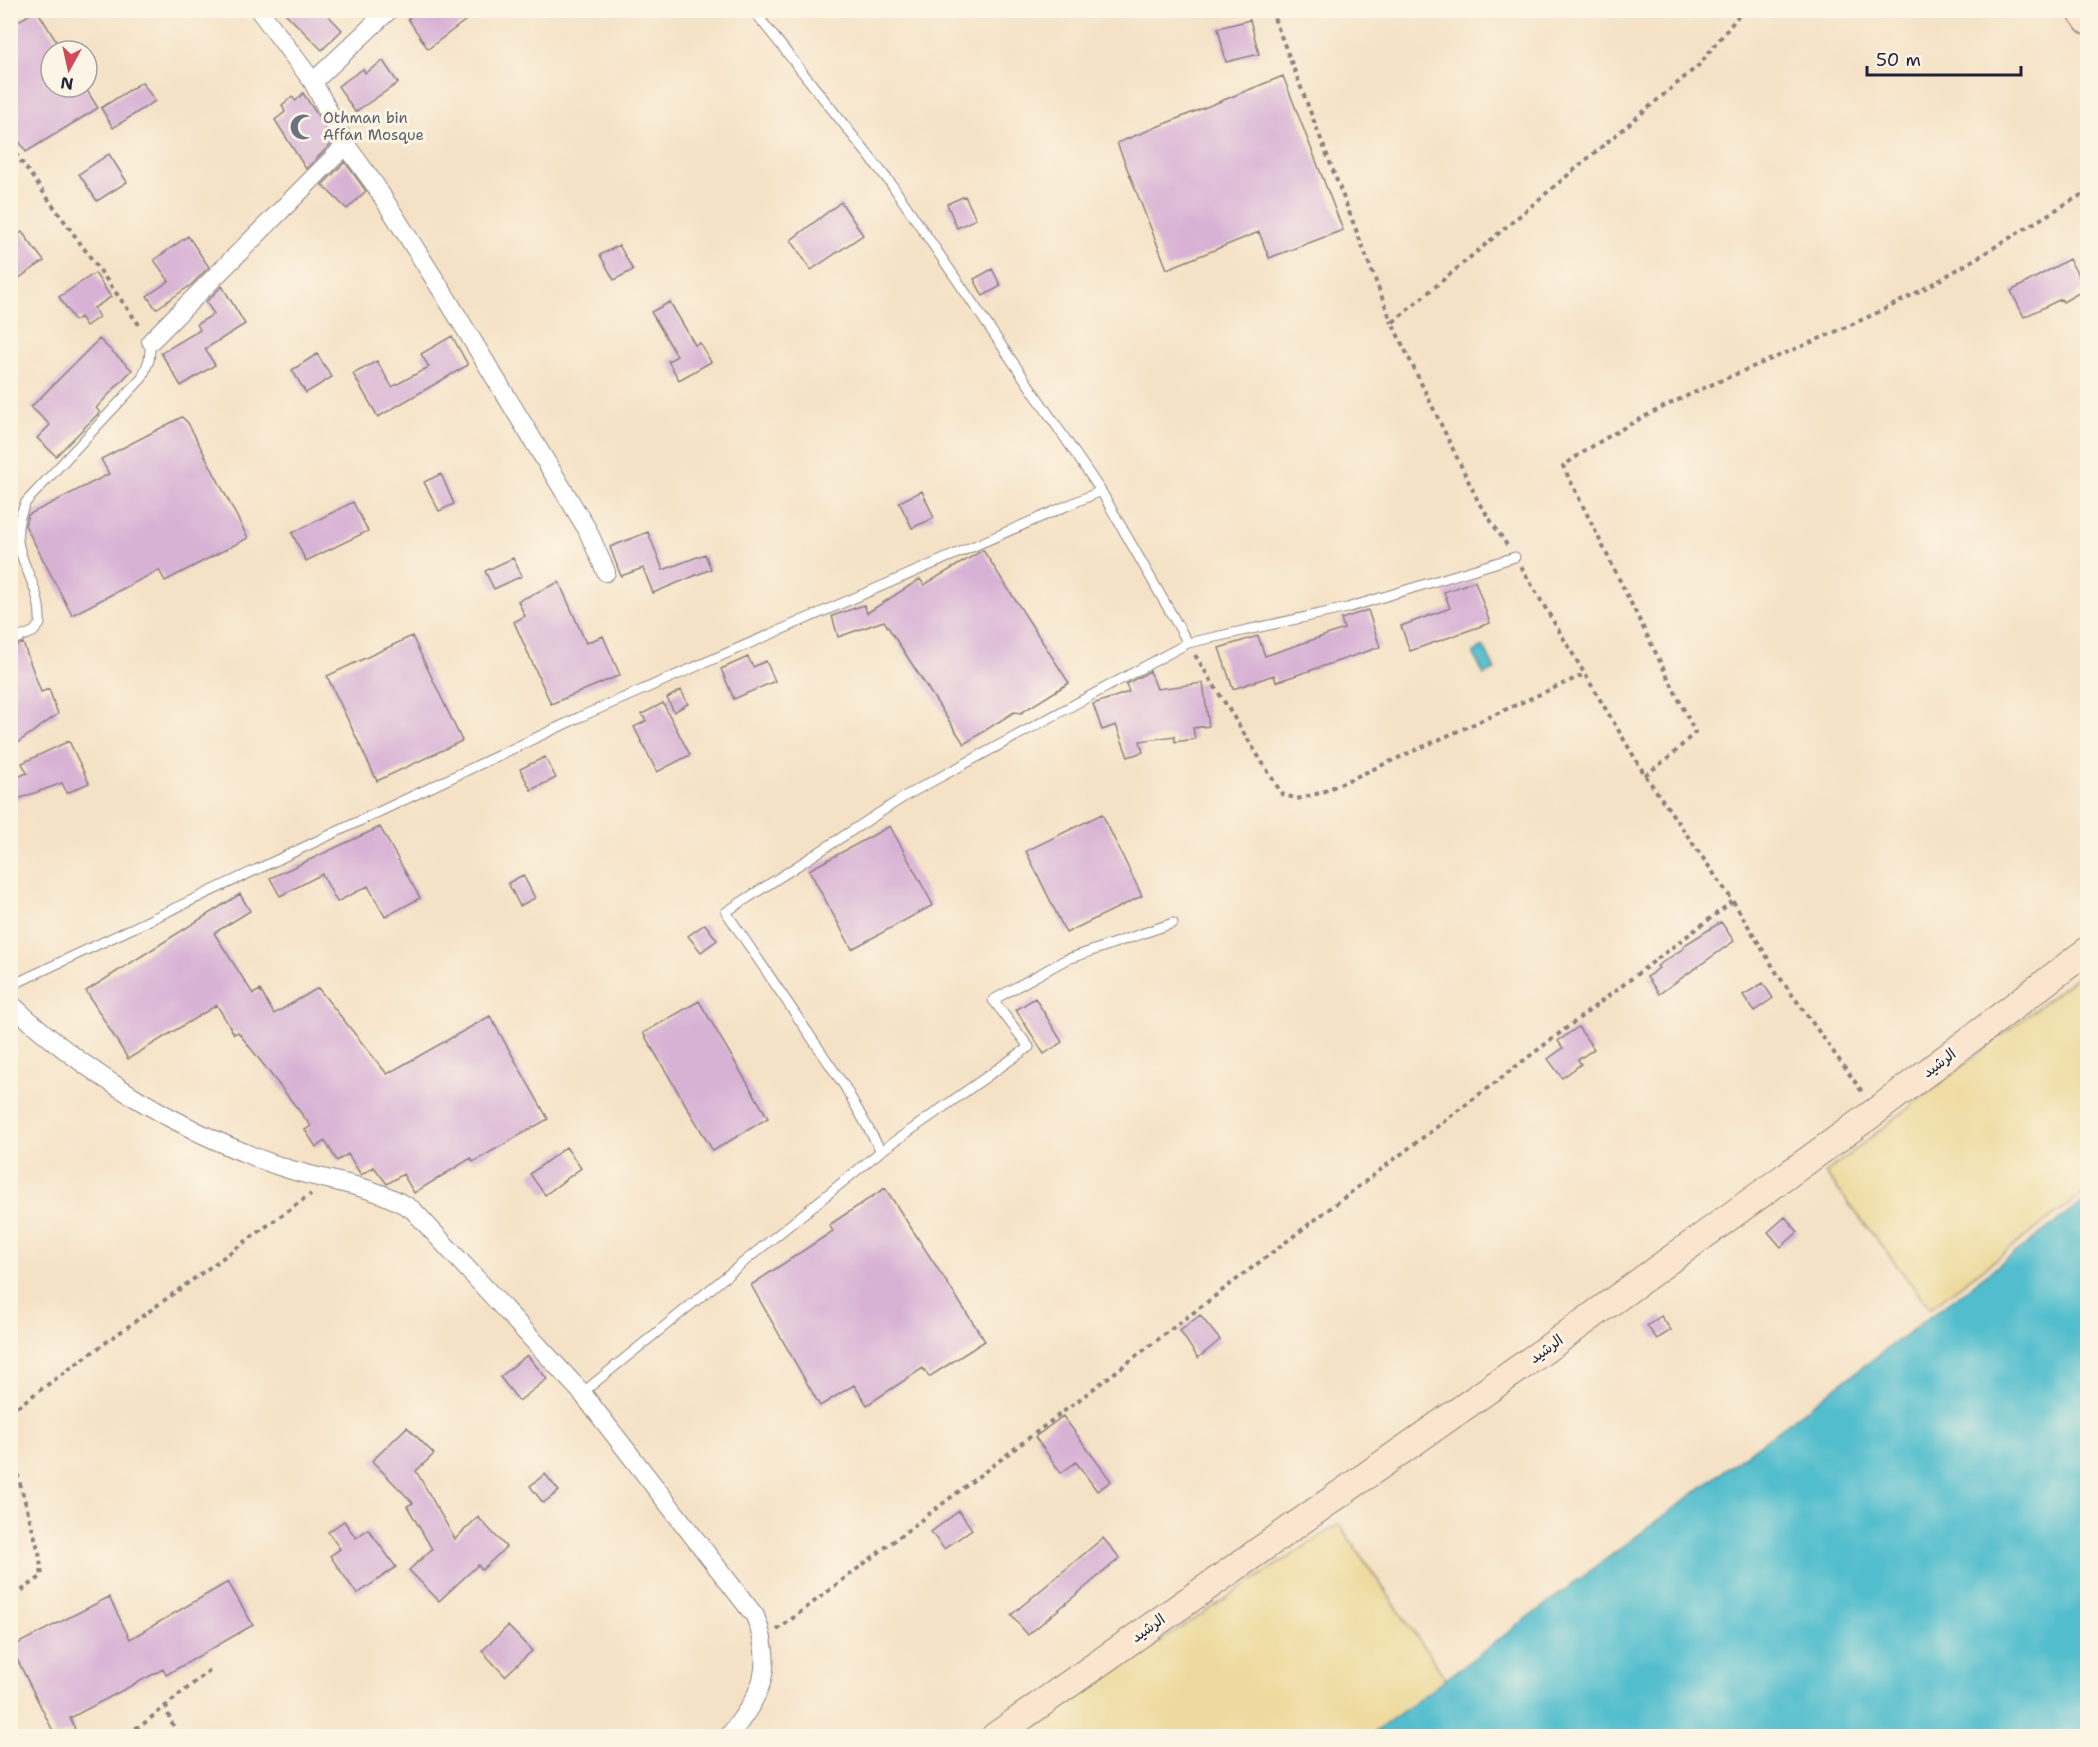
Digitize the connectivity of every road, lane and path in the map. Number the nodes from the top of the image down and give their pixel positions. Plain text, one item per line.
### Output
1 (260, 10) edge
2 (389, 10) edge
3 (753, 10) edge
4 (1271, 10) edge
5 (1743, 10) edge
6 (2080, 10) edge
7 (2088, 21) edge
8 (313, 82) junction
9 (346, 145) junction
10 (10, 146) edge
11 (2088, 191) edge
12 (1392, 323) junction
13 (151, 341) junction
14 (1101, 490) junction
15 (1515, 557) junction
16 (606, 572) dead end
17 (10, 641) edge
18 (1188, 643) junction
19 (1585, 674) junction
20 (1645, 775) junction
21 (1733, 901) junction
22 (1173, 923) dead end
23 (2088, 950) edge
24 (10, 986) edge
25 (10, 1003) edge
26 (1876, 1111) junction
27 (881, 1151) junction
28 (330, 1179) junction
29 (582, 1393) junction
30 (10, 1412) edge
31 (10, 1458) edge
32 (10, 1599) edge
33 (764, 1640) junction
34 (211, 1669) dead end
35 (166, 1705) junction
36 (119, 1737) edge
37 (180, 1737) edge
38 (729, 1737) edge
39 (995, 1737) edge

1 - 8 street
2 - 8 street
3 - 14 lane
4 - 12 path
5 - 12 path
6 - 7 main road
8 - 9 street
9 - 13 street
9 - 16 street
10 - 13 path
11 - 20 path
12 - 15 path
13 - 17 lane
14 - 18 lane
14 - 24 lane
15 - 18 lane
15 - 19 path
18 - 19 path
18 - 27 lane
19 - 20 path
20 - 21 path
21 - 26 path
21 - 33 path
22 - 27 lane
23 - 26 main road, الرشيد
25 - 28 street
26 - 39 main road, الرشيد
27 - 29 lane
28 - 29 street
28 - 30 path
29 - 33 street
31 - 32 path
33 - 38 street
34 - 35 path
35 - 36 path
35 - 37 path

